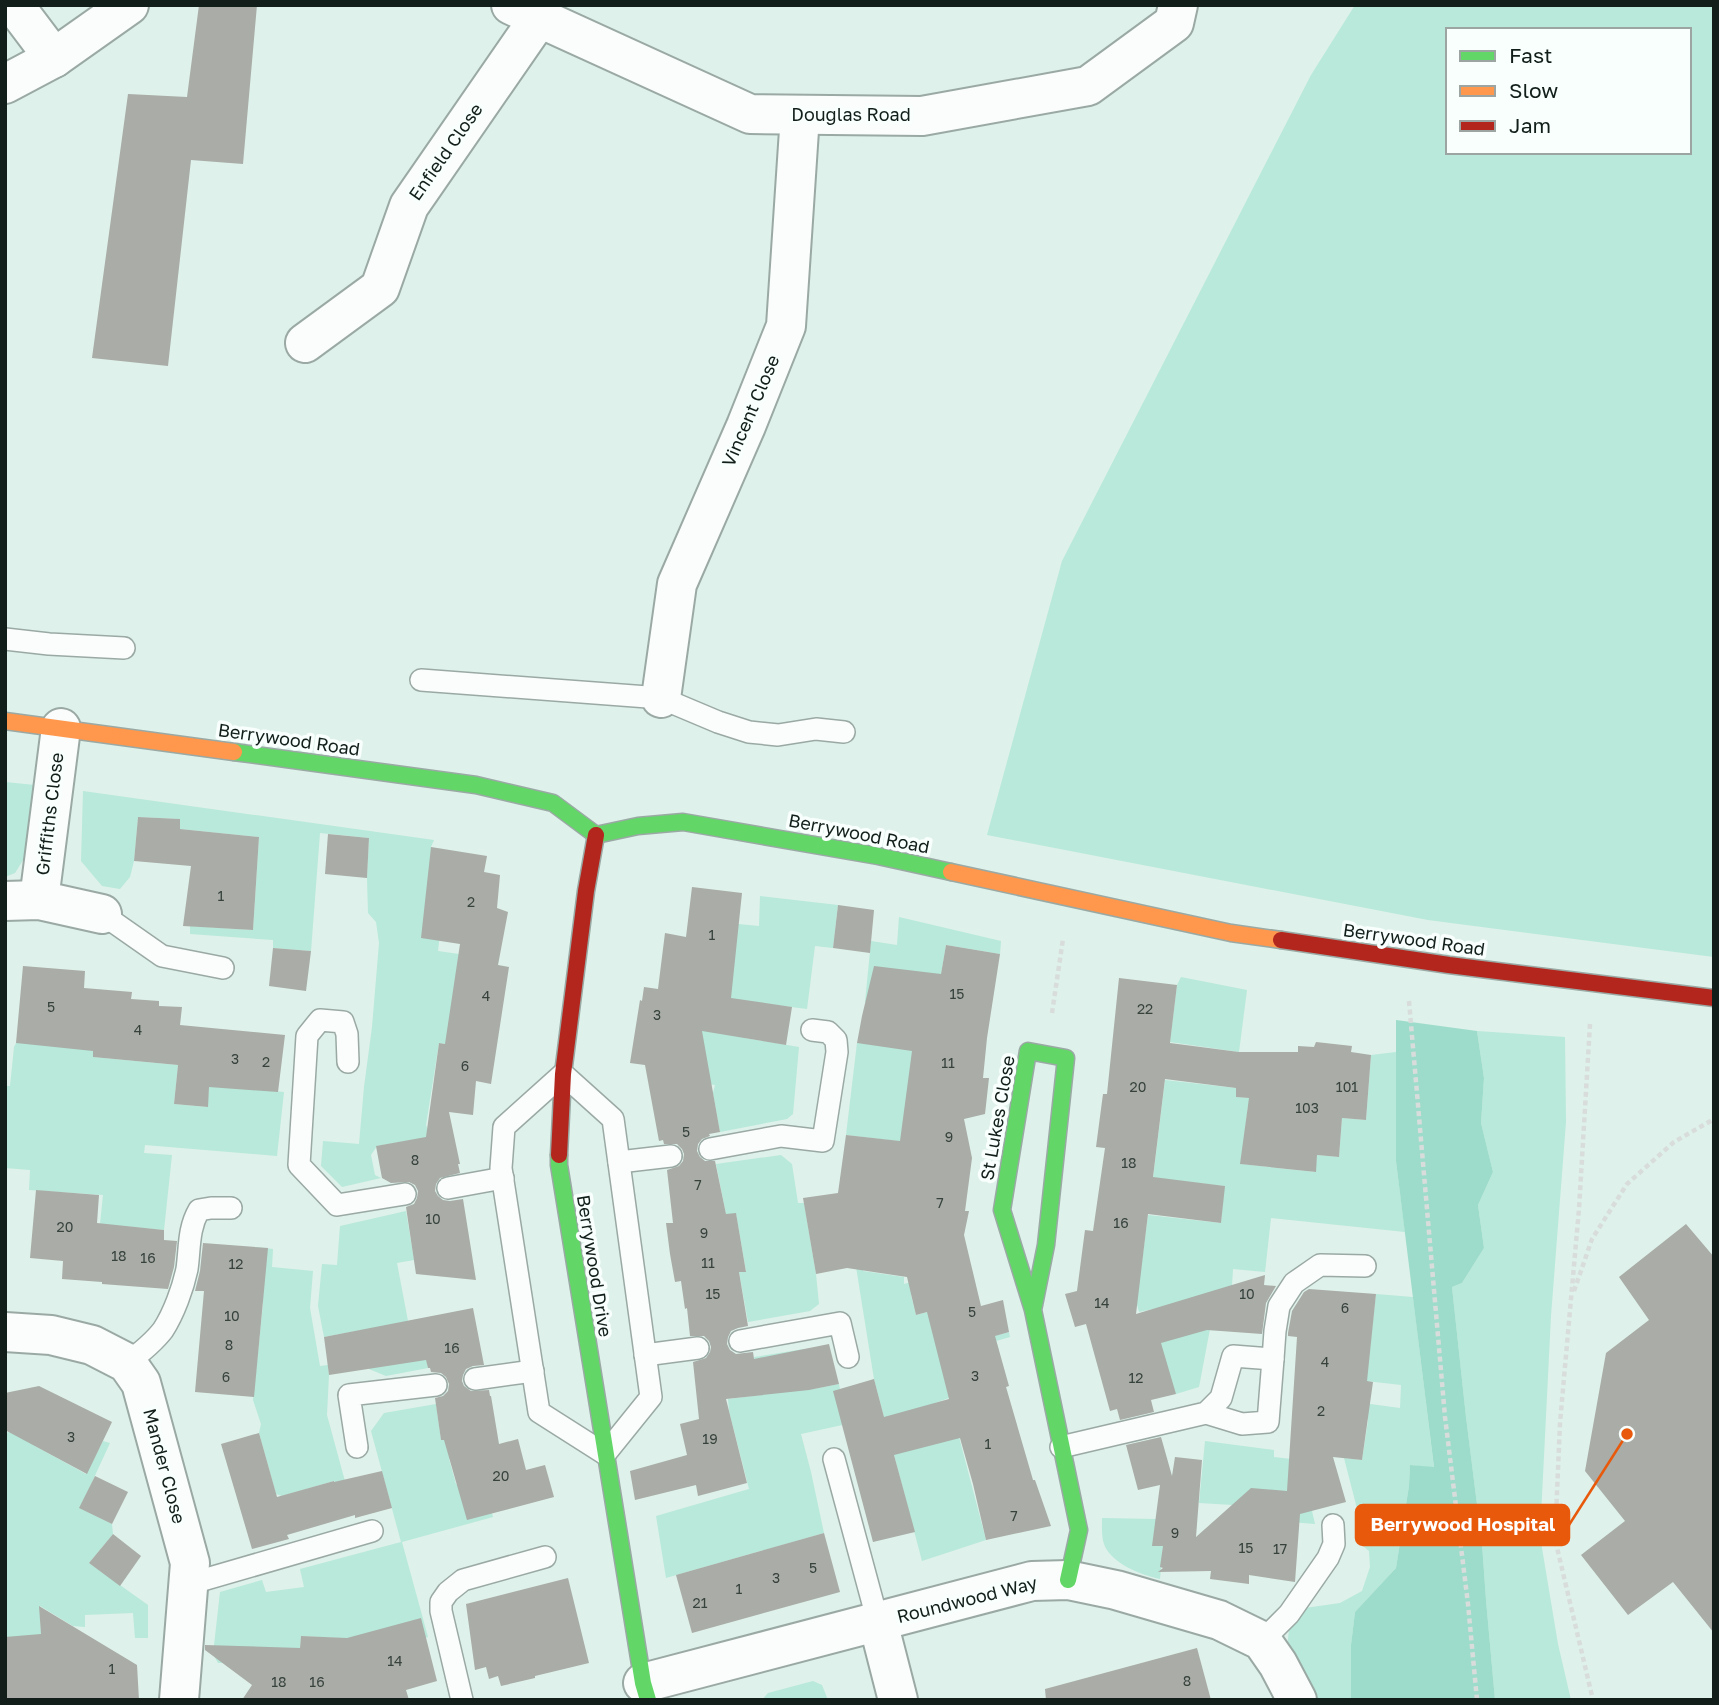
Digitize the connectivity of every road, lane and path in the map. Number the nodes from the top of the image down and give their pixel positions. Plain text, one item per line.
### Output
1 (14, 5) edge
2 (129, 5) edge
3 (1178, 5) edge
4 (525, 12) edge
5 (54, 58) junction
6 (5, 84) edge
7 (800, 115) junction
8 (304, 343) dead end
9 (5, 639) edge
10 (124, 648) dead end
11 (421, 680) dead end
12 (660, 698) junction
13 (5, 721) edge
14 (61, 728) junction
15 (844, 732) dead end
16 (596, 835) junction
17 (22, 901) edge
18 (102, 914) joint
19 (1064, 931) dead end
20 (223, 968) dead end
21 (1595, 983) junction
22 (1408, 996) dead end
23 (1714, 998) edge
24 (1051, 1025) dead end
25 (812, 1030) dead end
26 (348, 1062) dead end
27 (563, 1074) junction
28 (1714, 1119) edge
29 (710, 1149) dead end
30 (671, 1156) dead end
31 (619, 1162) junction
32 (503, 1178) junction
33 (449, 1188) dead end
34 (405, 1194) dead end
35 (231, 1208) dead end
36 (1365, 1266) dead end
37 (1571, 1299) junction
38 (1033, 1310) junction
39 (5, 1332) edge
40 (740, 1341) dead end
41 (698, 1348) dead end
42 (645, 1356) junction
43 (848, 1357) dead end
44 (1273, 1359) junction
45 (127, 1363) junction
46 (533, 1371) junction
47 (475, 1379) dead end
48 (436, 1385) dead end
49 (1206, 1413) junction
50 (357, 1447) dead end
51 (1061, 1447) junction
52 (605, 1454) junction
53 (834, 1459) dead end
54 (1333, 1525) dead end
55 (372, 1531) dead end
56 (545, 1557) dead end
57 (1068, 1580) junction
58 (189, 1584) junction
59 (878, 1622) junction
60 (1262, 1641) junction
61 (645, 1691) edge
62 (179, 1700) edge
63 (462, 1700) edge
64 (898, 1700) edge
65 (1297, 1700) edge
66 (1477, 1700) edge
67 (1593, 1700) edge

1 - 5 street
2 - 5 street
3 - 7 street, Douglas Road
4 - 7 street, Douglas Road
4 - 8 street, Enfield Close
5 - 6 street
7 - 12 street, Vincent Close
9 - 10 lane
11 - 12 lane
12 - 15 lane
13 - 14 street, Berrywood Road
14 - 16 street, Berrywood Road
14 - 17 street, Griffiths Close
16 - 21 street, Berrywood Road
16 - 27 street, Berrywood Drive
17 - 18 street, Griffiths Close
18 - 20 lane
19 - 24 path
21 - 23 street, Berrywood Road
21 - 37 path
22 - 66 path
25 - 29 lane
26 - 34 lane
27 - 31 lane
27 - 32 lane
27 - 52 street, Berrywood Drive
28 - 37 path
30 - 31 lane
31 - 42 lane
32 - 33 lane
32 - 46 lane
35 - 45 lane
36 - 44 lane
37 - 67 path
38 - 38 street, St Lukes Close
38 - 51 street, St Lukes Close
39 - 45 street
40 - 43 lane
41 - 42 lane
42 - 52 lane
44 - 49 lane
44 - 49 lane
45 - 58 street, Mander Close
46 - 47 lane
46 - 52 lane
48 - 50 lane
49 - 51 lane
51 - 57 street, St Lukes Close
52 - 61 street, Berrywood Drive
53 - 59 lane
54 - 60 lane
55 - 58 lane
56 - 63 lane
57 - 59 street, Roundwood Way
57 - 60 street, Roundwood Way
58 - 62 street, Mander Close
59 - 61 street, Roundwood Way
59 - 64 street
60 - 65 street

